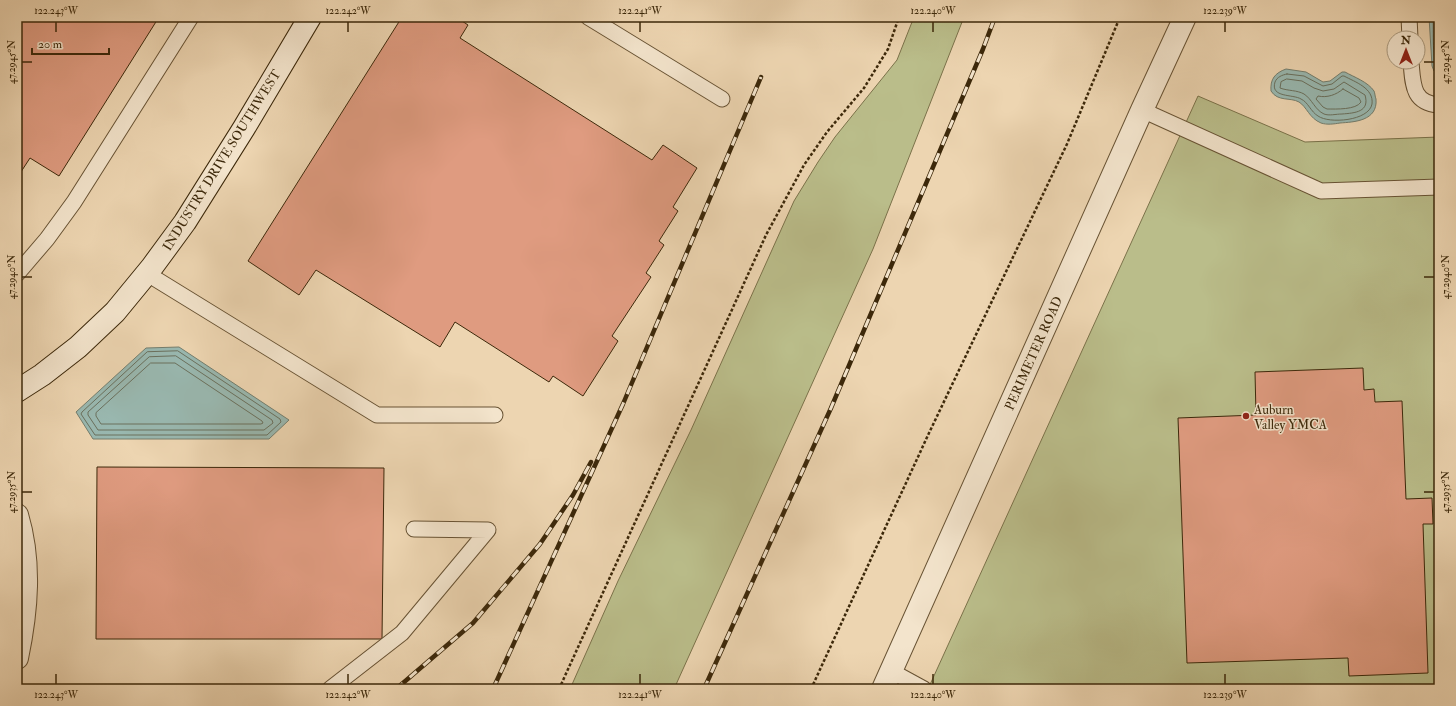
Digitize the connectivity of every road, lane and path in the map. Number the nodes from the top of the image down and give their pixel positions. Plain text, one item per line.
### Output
1 (191, 17) edge
2 (310, 17) edge
3 (588, 17) edge
4 (899, 17) edge
5 (1120, 17) edge
6 (1185, 17) edge
7 (1409, 17) edge
8 (1410, 30) edge
9 (1412, 70) edge
10 (722, 99) dead end
11 (1439, 105) edge
12 (1142, 110) junction
13 (1439, 187) edge
14 (17, 274) edge
15 (146, 274) junction
16 (17, 391) edge
17 (495, 415) dead end
18 (17, 515) edge
19 (414, 529) dead end
20 (17, 658) edge
21 (887, 680) edge
22 (330, 689) edge
23 (559, 689) edge
24 (812, 689) edge
25 (924, 689) edge

1 - 14 lane
2 - 15 street, INDUSTRY DRIVE SOUTHWEST
3 - 10 lane
4 - 23 path
5 - 24 path
6 - 12 street, PERIMETER ROAD
7 - 8 lane
9 - 11 lane
12 - 13 lane
12 - 21 street, PERIMETER ROAD
15 - 16 street, INDUSTRY DRIVE SOUTHWEST
15 - 17 lane
18 - 20 street
19 - 22 lane
21 - 25 lane

